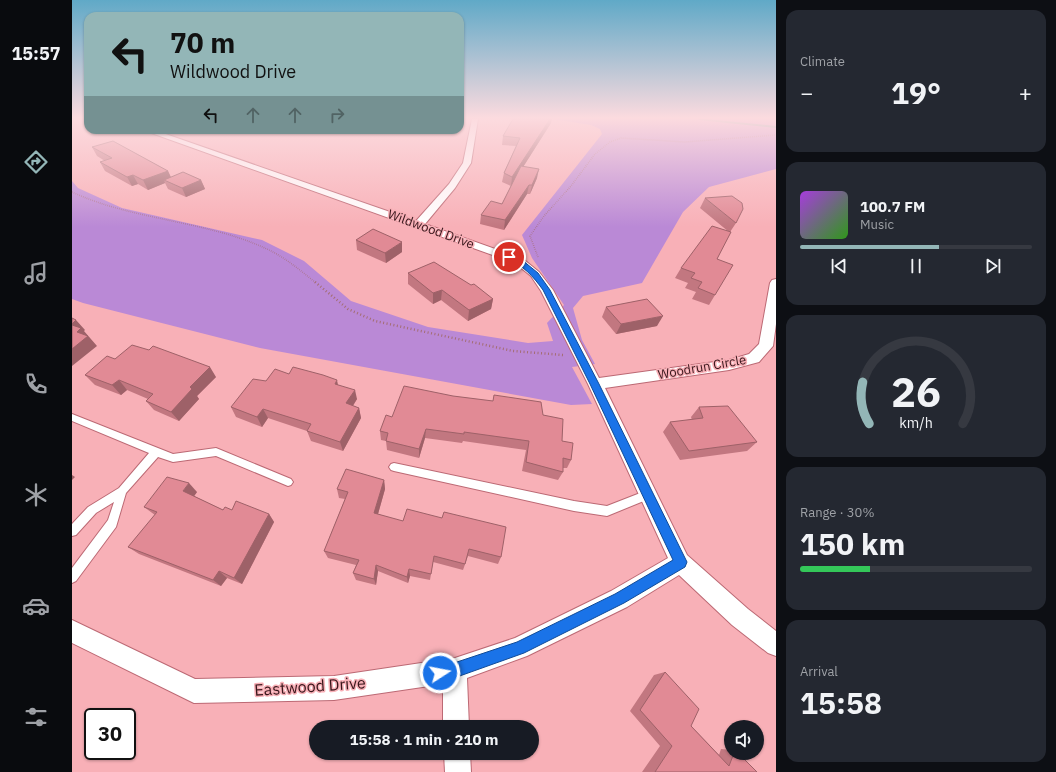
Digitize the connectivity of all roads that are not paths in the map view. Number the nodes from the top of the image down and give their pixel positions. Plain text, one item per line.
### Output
1 (219, 155) edge
2 (468, 155) edge
3 (419, 224) junction
4 (776, 283) edge
5 (595, 384) junction
6 (72, 417) edge
7 (156, 452) junction
8 (394, 466) dead end
9 (288, 482) dead end
10 (122, 491) junction
11 (648, 496) junction
12 (72, 531) edge
13 (680, 562) junction
14 (72, 577) edge
15 (72, 631) edge
16 (776, 645) edge
17 (454, 670) junction
18 (456, 720) edge
19 (457, 760) edge
20 (458, 772) edge

1 - 3 street, Wildwood Drive
2 - 3 street
3 - 5 street, Wildwood Drive
4 - 5 street, Woodrun Circle
5 - 11 street, Wildwood Drive
6 - 7 lane
7 - 9 lane
7 - 10 lane
8 - 11 lane
10 - 12 lane
10 - 14 lane
11 - 13 street, Wildwood Drive
13 - 16 street, Wildwood Drive
13 - 17 street, Eastwood Drive
15 - 17 street, Eastwood Drive
17 - 18 street
19 - 20 street

